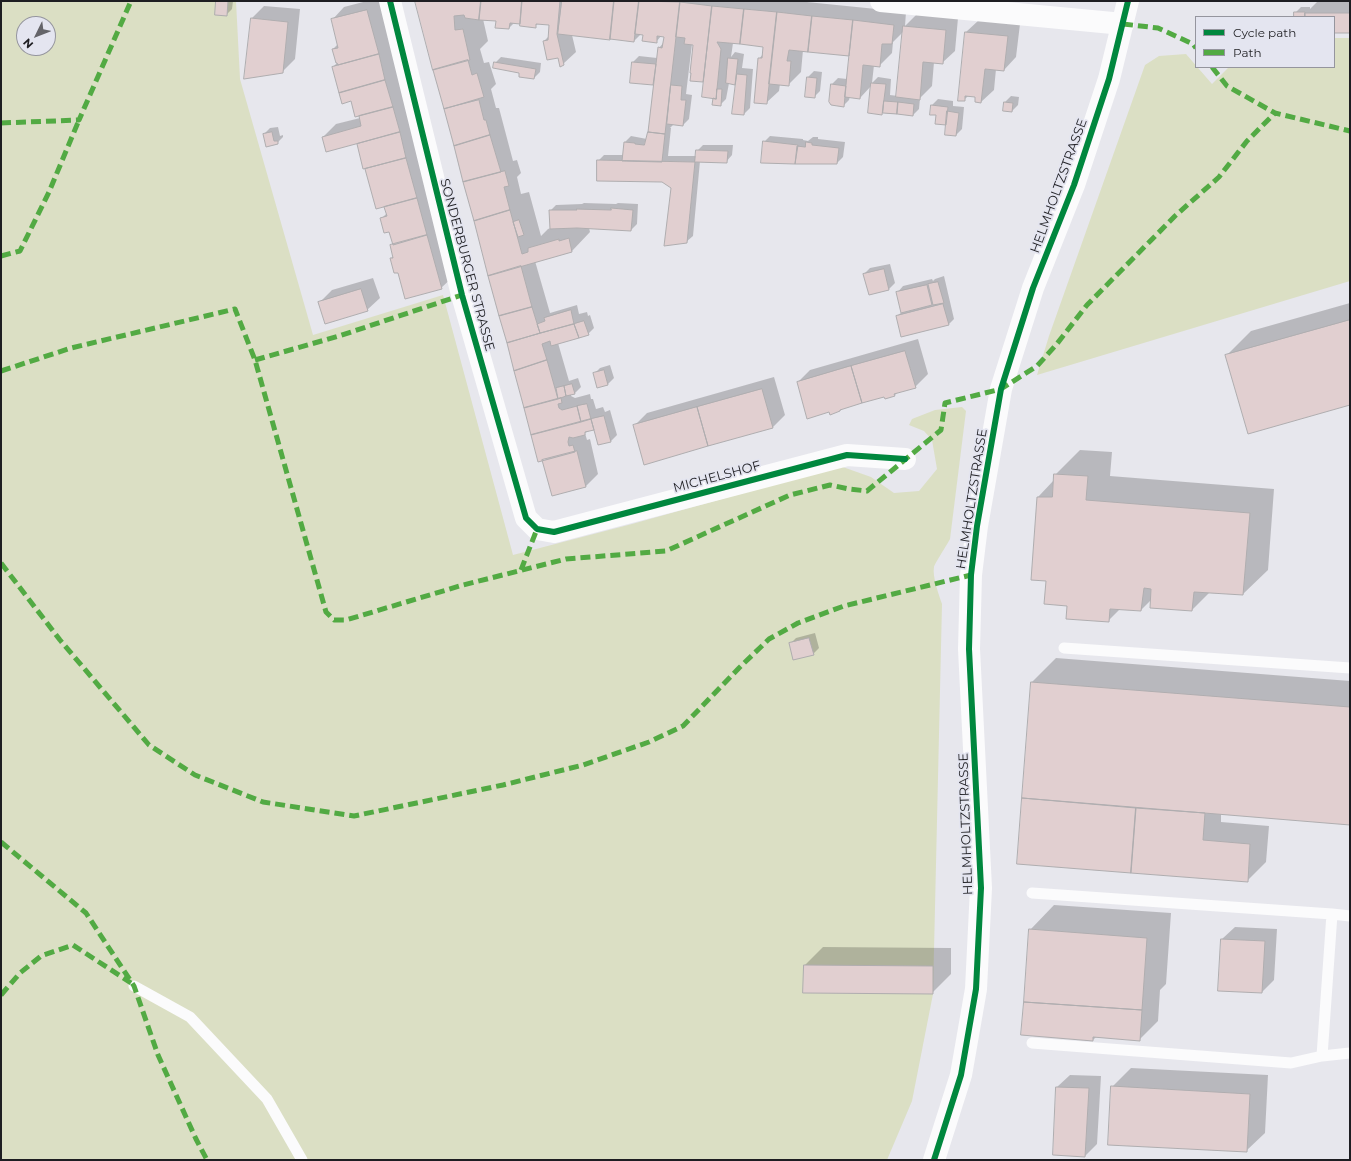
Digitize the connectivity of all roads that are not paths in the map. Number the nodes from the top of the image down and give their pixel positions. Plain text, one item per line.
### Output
1 (390, 1) edge
2 (881, 1) edge
3 (1128, 1) edge
4 (1123, 24) junction
5 (905, 460) dead end
6 (537, 529) joint
7 (1064, 648) dead end
8 (1350, 668) edge
9 (1032, 893) dead end
10 (1332, 914) junction
11 (1350, 916) edge
12 (134, 986) dead end
13 (1032, 1043) dead end
14 (1350, 1053) edge
15 (1322, 1056) junction
16 (302, 1160) edge
17 (934, 1160) edge

1 - 6 street, SONDERBURGER STRASSE
2 - 4 street
3 - 4 street, HELMHOLTZSTRASSE
4 - 17 street, HELMHOLTZSTRASSE
5 - 6 street, MICHELSHOF
7 - 8 lane
9 - 10 lane
10 - 11 lane
10 - 15 lane
12 - 16 lane
13 - 15 lane
14 - 15 lane

